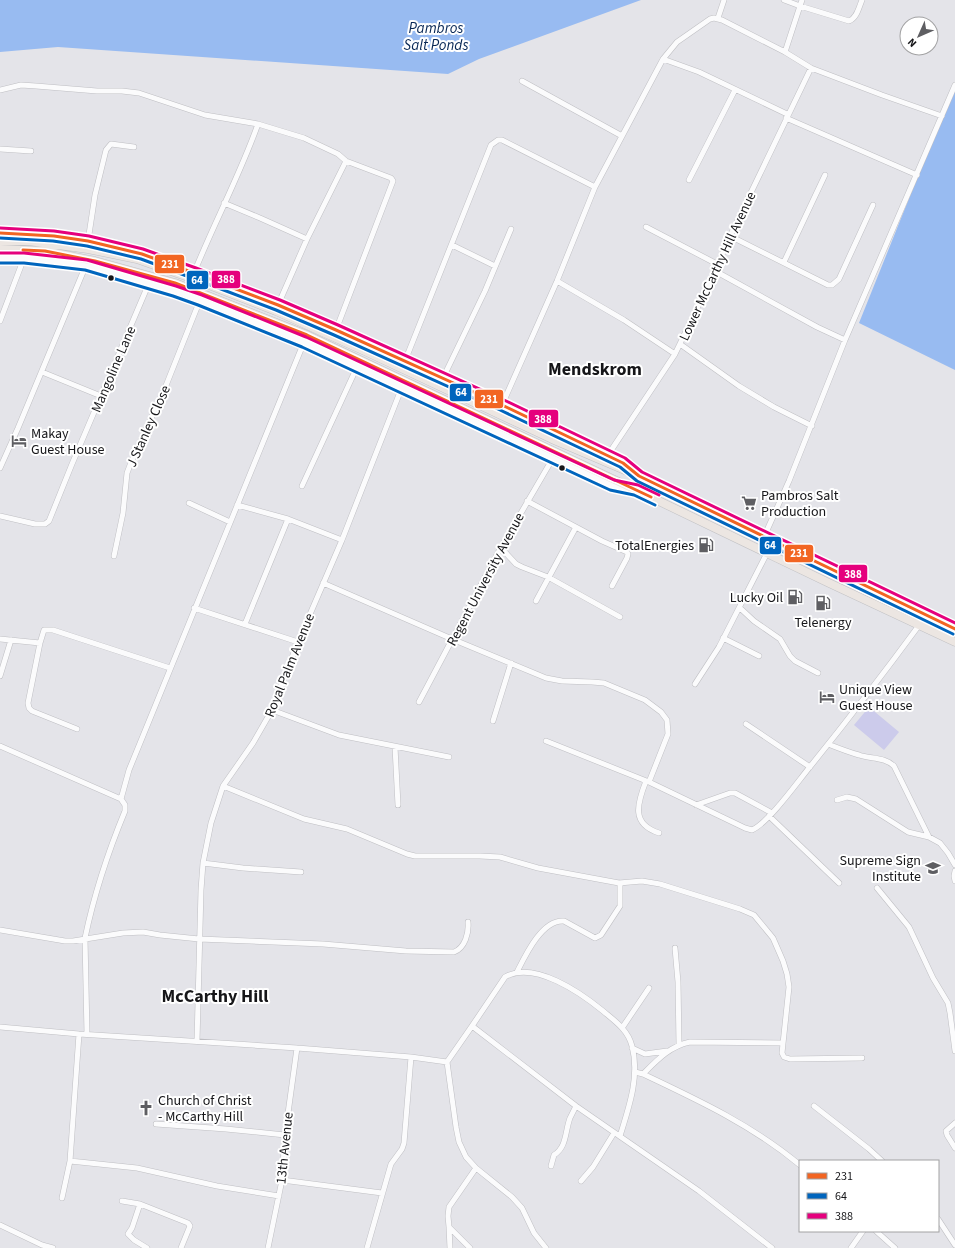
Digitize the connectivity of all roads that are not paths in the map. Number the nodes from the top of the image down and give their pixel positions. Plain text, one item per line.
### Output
1 (724, 0) edge
2 (784, 0) edge
3 (802, 0) edge
4 (862, 0) edge
5 (800, 6) junction
6 (718, 18) junction
7 (785, 52) junction
8 (663, 59) junction
9 (811, 68) junction
10 (522, 81) dead end
11 (955, 84) edge
12 (0, 90) edge
13 (735, 90) junction
14 (787, 116) junction
15 (942, 116) junction
16 (258, 124) junction
17 (622, 136) junction
18 (134, 147) dead end
19 (0, 149) edge
20 (31, 151) dead end
21 (346, 161) junction
22 (825, 175) dead end
23 (917, 175) junction
24 (689, 180) dead end
25 (595, 187) junction
26 (224, 203) junction
27 (873, 205) dead end
28 (646, 227) dead end
29 (512, 229) dead end
30 (0, 233) edge
31 (730, 236) junction
32 (307, 239) junction
33 (0, 241) edge
34 (88, 241) junction
35 (452, 244) junction
36 (0, 249) edge
37 (0, 258) edge
38 (24, 258) junction
39 (784, 262) junction
40 (717, 264) junction
41 (86, 266) junction
42 (495, 266) junction
43 (714, 271) junction
44 (194, 273) junction
45 (557, 281) junction
46 (149, 283) junction
47 (241, 294) junction
48 (200, 300) junction
49 (278, 305) junction
50 (235, 310) junction
51 (0, 321) edge
52 (336, 330) junction
53 (845, 340) junction
54 (304, 342) junction
55 (680, 344) junction
56 (674, 354) junction
57 (405, 361) junction
58 (357, 367) junction
59 (42, 372) junction
60 (443, 378) junction
61 (402, 387) junction
62 (101, 396) junction
63 (502, 405) junction
64 (812, 426) junction
65 (608, 455) junction
66 (553, 458) junction
67 (0, 468) edge
68 (638, 476) junction
69 (302, 486) dead end
70 (636, 490) junction
71 (527, 501) junction
72 (189, 504) dead end
73 (237, 505) junction
74 (0, 516) edge
75 (288, 519) junction
76 (230, 522) junction
77 (576, 527) junction
78 (764, 537) junction
79 (342, 540) junction
80 (500, 549) junction
81 (767, 553) junction
82 (114, 556) dead end
83 (832, 570) junction
84 (548, 577) junction
85 (323, 583) junction
86 (829, 583) junction
87 (612, 586) dead end
88 (536, 601) dead end
89 (194, 608) junction
90 (740, 608) junction
91 (620, 617) dead end
92 (245, 624) junction
93 (920, 624) junction
94 (955, 629) edge
95 (723, 638) junction
96 (0, 639) edge
97 (11, 640) junction
98 (452, 640) junction
99 (40, 642) junction
100 (298, 642) junction
101 (955, 642) edge
102 (759, 656) dead end
103 (511, 663) junction
104 (170, 668) junction
105 (818, 673) dead end
106 (0, 676) edge
107 (695, 684) dead end
108 (419, 702) dead end
109 (272, 710) junction
110 (493, 721) dead end
111 (746, 724) dead end
112 (77, 729) dead end
113 (546, 741) dead end
114 (828, 744) junction
115 (0, 746) edge
116 (395, 746) junction
117 (449, 757) dead end
118 (810, 767) junction
119 (647, 782) junction
120 (223, 786) junction
121 (121, 799) junction
122 (837, 800) dead end
123 (398, 805) dead end
124 (696, 805) junction
125 (771, 814) junction
126 (659, 833) dead end
127 (929, 837) junction
128 (203, 863) junction
129 (955, 864) edge
130 (955, 871) edge
131 (301, 872) dead end
132 (955, 881) edge
133 (839, 883) dead end
134 (619, 884) junction
135 (877, 888) dead end
136 (468, 922) dead end
137 (0, 930) edge
138 (85, 938) junction
139 (199, 939) junction
140 (674, 948) dead end
141 (517, 972) junction
142 (649, 988) dead end
143 (472, 1026) junction
144 (0, 1027) edge
145 (622, 1028) junction
146 (78, 1034) junction
147 (87, 1034) junction
148 (197, 1041) junction
149 (782, 1043) junction
150 (679, 1044) junction
151 (297, 1048) junction
152 (632, 1048) junction
153 (668, 1050) junction
154 (955, 1051) edge
155 (411, 1057) junction
156 (862, 1058) dead end
157 (447, 1062) junction
158 (635, 1072) junction
159 (642, 1074) junction
160 (576, 1106) junction
161 (814, 1106) dead end
162 (156, 1124) dead end
163 (955, 1124) edge
164 (614, 1133) junction
165 (285, 1136) junction
166 (620, 1136) junction
167 (955, 1148) edge
168 (881, 1160) edge
169 (70, 1161) junction
170 (799, 1164) edge
171 (551, 1166) dead end
172 (476, 1168) junction
173 (282, 1180) junction
174 (581, 1181) dead end
175 (382, 1193) junction
176 (279, 1196) junction
177 (62, 1198) dead end
178 (122, 1201) dead end
179 (140, 1204) junction
180 (939, 1221) edge
181 (0, 1225) edge
182 (449, 1228) junction
183 (862, 1232) edge
184 (877, 1232) edge
185 (955, 1245) edge
186 (53, 1248) edge
187 (147, 1248) edge
188 (181, 1248) edge
189 (268, 1248) edge
190 (367, 1248) edge
191 (450, 1248) edge
192 (470, 1248) edge
193 (546, 1248) edge
194 (772, 1248) edge
195 (851, 1248) edge
196 (895, 1248) edge

1 - 6 street
2 - 5 street
3 - 5 street
4 - 5 street
5 - 7 street
6 - 7 street
6 - 8 street
7 - 9 street
8 - 13 street
8 - 17 street
9 - 14 street, Lower McCarthy Hill Avenue
9 - 15 street
10 - 17 street
11 - 15 street
12 - 16 street
13 - 14 street
13 - 24 street
14 - 23 street
14 - 31 street, Lower McCarthy Hill Avenue
15 - 23 street
16 - 21 street
16 - 26 street
17 - 25 street
18 - 34 street
19 - 20 street
21 - 32 street
21 - 52 street
22 - 39 street
23 - 53 street
25 - 35 street
25 - 45 street
26 - 32 street
26 - 44 street
27 - 39 street
28 - 40 street
29 - 42 street
30 - 34 street
31 - 39 street
31 - 40 street, Lower McCarthy Hill Avenue
32 - 49 street
33 - 47 highway
34 - 44 street
35 - 42 street
35 - 57 street
36 - 50 highway
37 - 38 street
38 - 41 street
38 - 51 street
40 - 43 street, Lower McCarthy Hill Avenue
41 - 46 street
41 - 59 street
42 - 60 street
43 - 53 street
43 - 55 street, Lower McCarthy Hill Avenue
44 - 47 street
45 - 56 street
45 - 63 street
46 - 48 street
46 - 62 street, Mangoline Lane
47 - 49 street
47 - 68 highway
48 - 50 street
48 - 82 street, J Stanley Close
49 - 52 street
50 - 54 street
50 - 70 highway
52 - 57 street
53 - 64 street
54 - 58 street
54 - 73 street
55 - 56 street, Lower McCarthy Hill Avenue
55 - 64 street
56 - 65 street, Lower McCarthy Hill Avenue
57 - 60 street
58 - 61 street
58 - 69 street
59 - 62 street
59 - 67 street
60 - 63 street
61 - 66 street
61 - 79 street, Royal Palm Avenue
62 - 74 street, Mangoline Lane
63 - 65 street
64 - 78 street
65 - 68 street
66 - 70 street
66 - 71 street, Regent University Avenue
68 - 78 highway
70 - 81 highway
71 - 77 street
71 - 80 street, Regent University Avenue
72 - 76 street
73 - 75 street
73 - 76 street
75 - 79 street
75 - 92 street
76 - 89 street
77 - 84 street
77 - 87 street
78 - 83 highway
79 - 85 street, Royal Palm Avenue
80 - 84 street
80 - 98 street, Regent University Avenue
81 - 86 highway
81 - 90 street
83 - 86 highway
83 - 94 highway
84 - 88 street
84 - 91 street
85 - 98 street
85 - 100 street, Royal Palm Avenue
86 - 93 highway
89 - 92 street
89 - 104 street
90 - 95 street
90 - 105 street
92 - 100 street
93 - 101 highway
93 - 114 street
95 - 102 street
95 - 107 street
96 - 97 street
97 - 99 street
97 - 106 street
98 - 103 street
98 - 108 street, Regent University Avenue
99 - 104 street
99 - 112 street
100 - 109 street, Royal Palm Avenue
103 - 110 street
103 - 119 street
104 - 121 street
109 - 116 street
109 - 120 street, Royal Palm Avenue
111 - 118 street
113 - 119 street
114 - 118 street
114 - 127 street
115 - 121 street
116 - 117 street
116 - 123 street
118 - 125 street
119 - 124 street
119 - 126 street
120 - 128 street, Royal Palm Avenue
120 - 134 street
121 - 138 street
122 - 127 street
124 - 125 street
124 - 125 street
125 - 133 street
127 - 129 street
128 - 131 street
128 - 139 street, Royal Palm Avenue
130 - 132 street
134 - 141 street
134 - 149 street
135 - 154 street
136 - 139 street
137 - 138 street
138 - 139 street
138 - 147 street
139 - 148 street, Royal Palm Avenue
140 - 150 street
141 - 143 street
141 - 145 street
142 - 145 street
143 - 157 street
143 - 160 street
144 - 146 street
145 - 152 street
146 - 147 street
146 - 169 street
147 - 148 street
148 - 151 street
149 - 150 street
149 - 156 street
150 - 153 street
151 - 155 street
151 - 165 street, 13th Avenue
152 - 153 street
152 - 158 street
153 - 159 street
155 - 157 street
155 - 175 street
157 - 172 street
158 - 159 street
158 - 166 street
159 - 170 street
160 - 164 street
160 - 171 street
161 - 168 street
162 - 165 street
163 - 167 street
164 - 166 street
164 - 174 street
165 - 173 street, 13th Avenue
166 - 194 street
169 - 176 street
169 - 177 street
172 - 182 street
172 - 193 street
173 - 175 street
173 - 176 street, 13th Avenue
175 - 190 street
176 - 189 street, 13th Avenue
178 - 179 street
179 - 187 street
179 - 188 street
180 - 185 street
181 - 186 street
182 - 191 street
182 - 192 street
183 - 195 street
184 - 196 street

